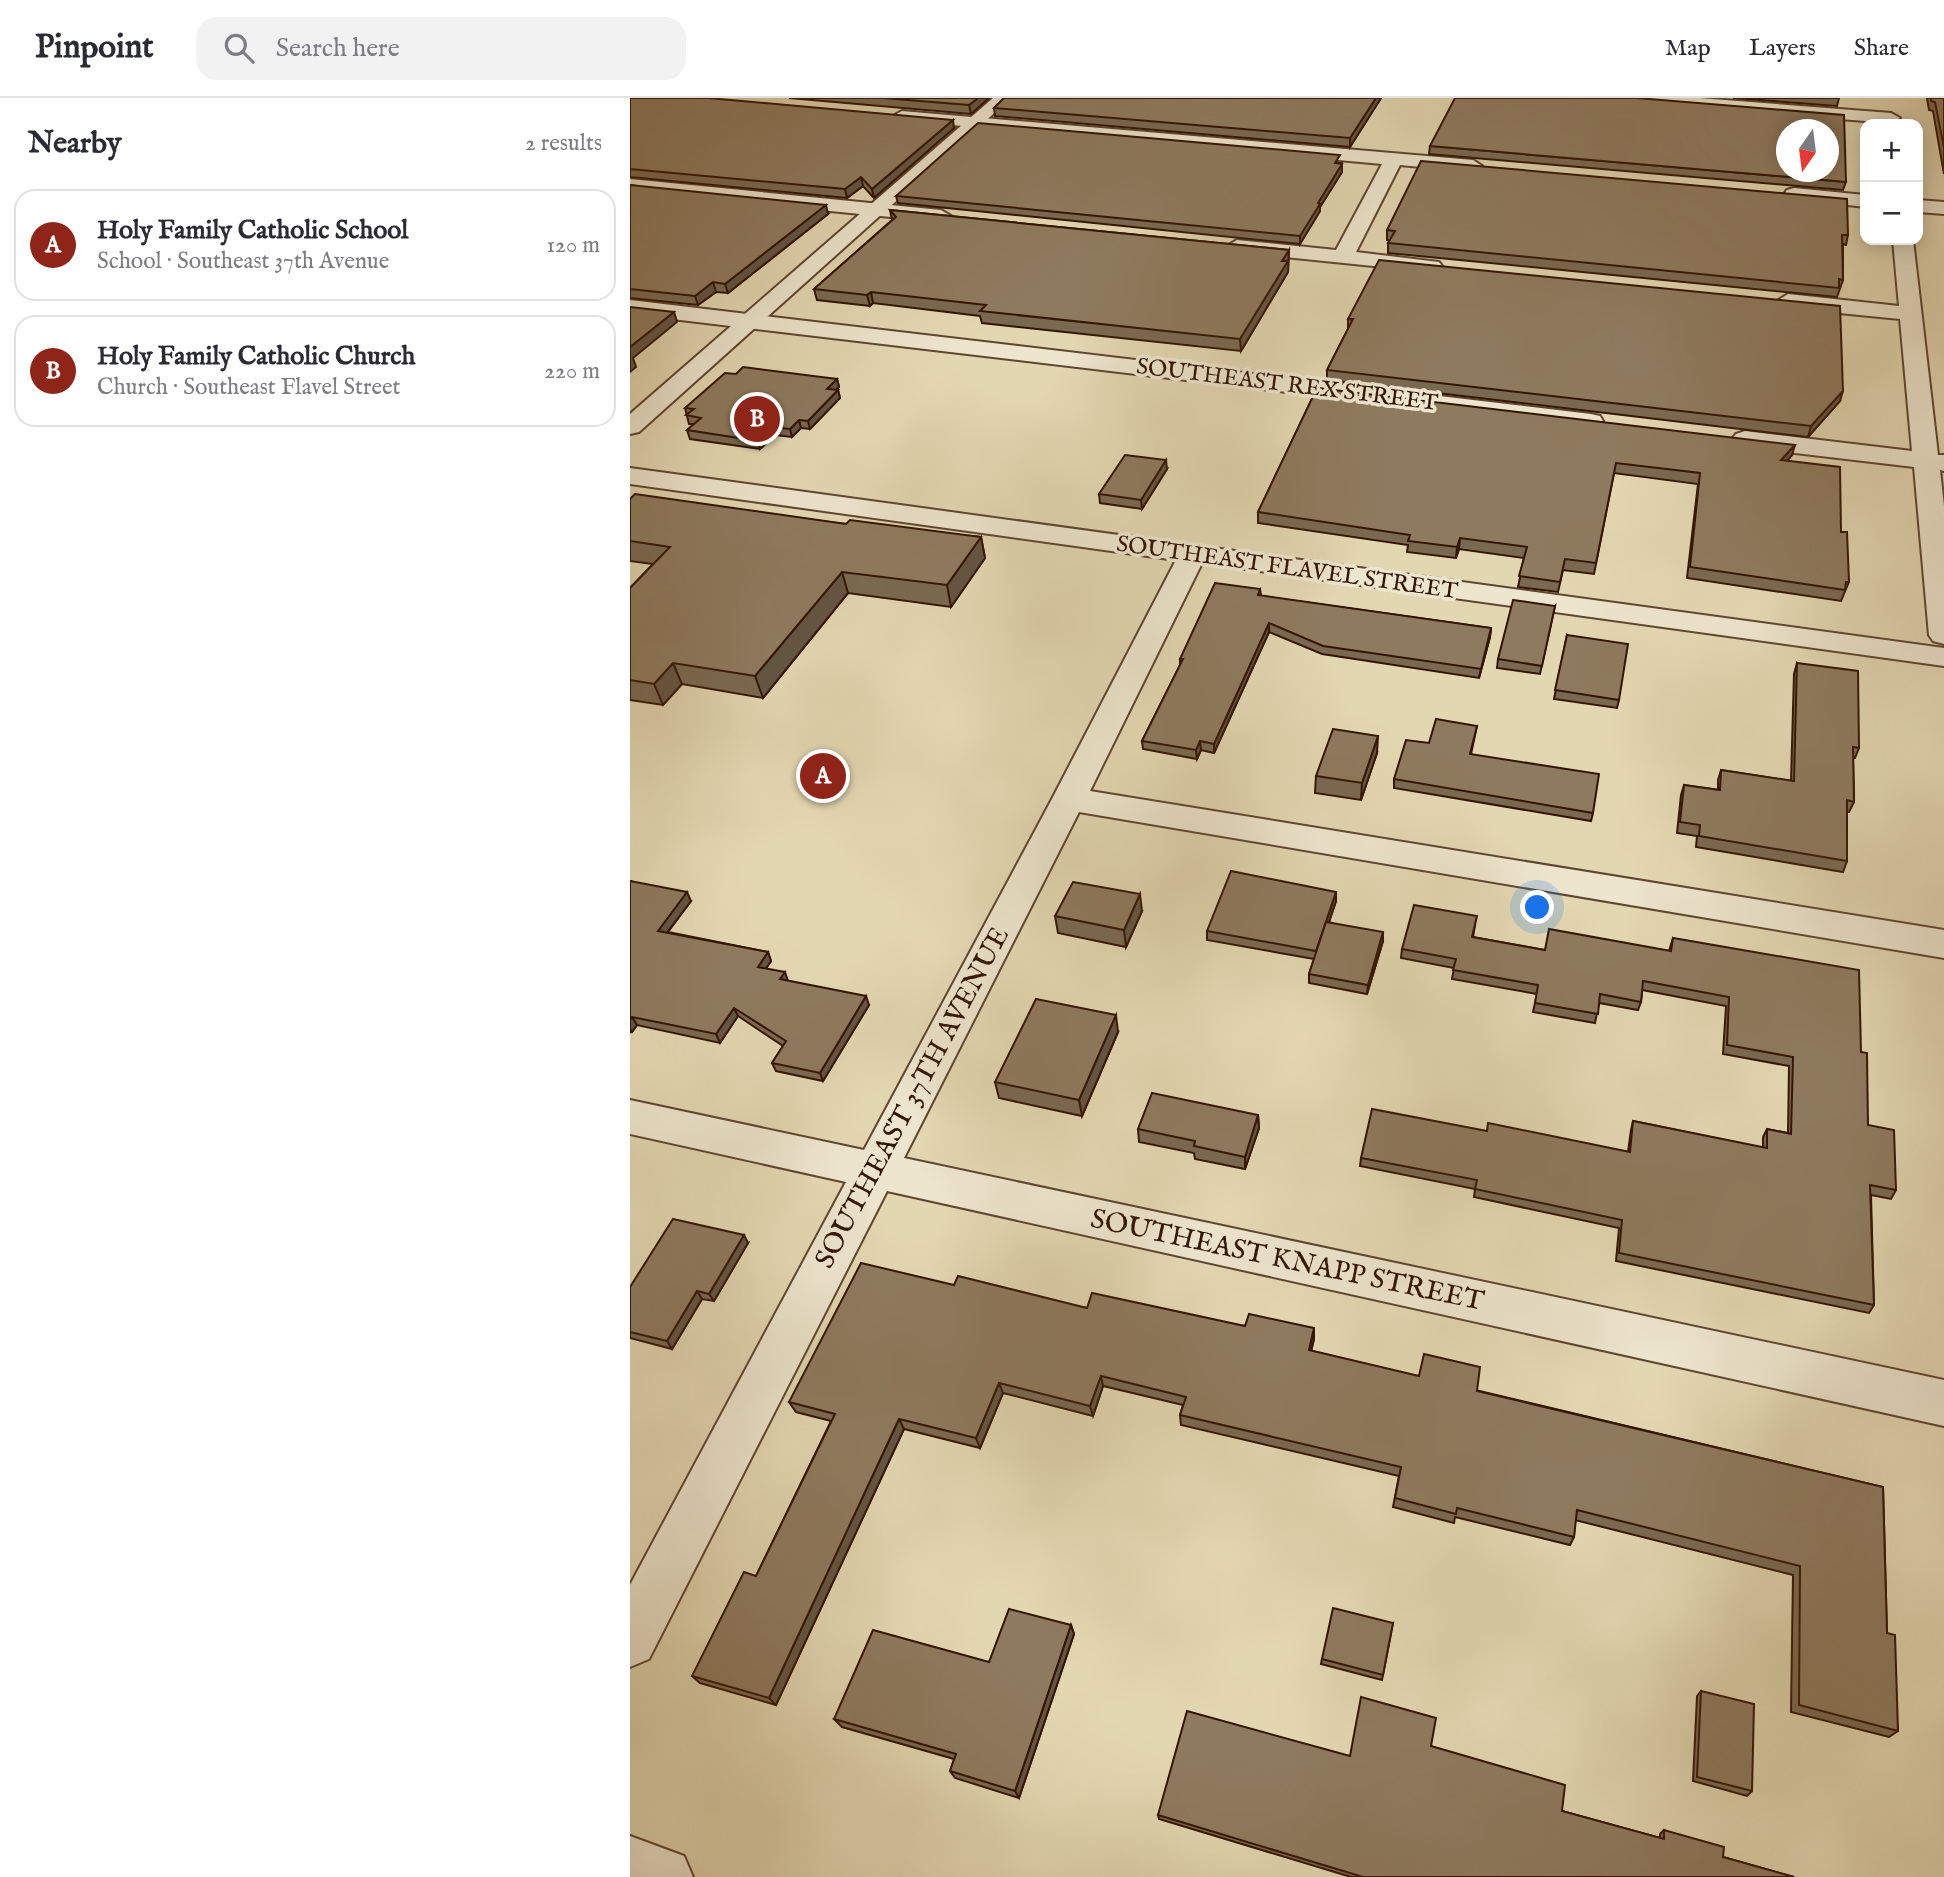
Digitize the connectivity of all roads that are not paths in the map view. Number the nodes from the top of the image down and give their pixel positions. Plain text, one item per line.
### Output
1 (1003, 98) edge
2 (1634, 98) edge
3 (1889, 98) edge
4 (880, 114) edge
5 (1869, 119) edge
6 (1891, 119) edge
7 (975, 122) junction
8 (1394, 159) junction
9 (1491, 167) edge
10 (630, 185) edge
11 (1782, 193) edge
12 (1860, 201) edge
13 (1923, 206) edge
14 (1944, 208) edge
15 (877, 209) junction
16 (960, 218) edge
17 (1220, 244) edge
18 (1904, 245) edge
19 (1343, 257) junction
20 (1455, 268) edge
21 (1774, 300) edge
22 (630, 307) edge
23 (1911, 314) junction
24 (750, 321) junction
25 (1620, 424) edge
26 (630, 428) edge
27 (1718, 436) edge
28 (1935, 462) edge
29 (630, 476) edge
30 (1192, 555) junction
31 (1944, 635) edge
32 (1944, 657) edge
33 (1069, 799) junction
34 (1944, 944) edge
35 (630, 1117) edge
36 (874, 1172) junction
37 (1944, 1403) edge
38 (630, 1640) edge
39 (630, 1866) edge
40 (663, 1877) edge

1 - 7 street
2 - 5 street
3 - 6 street
4 - 7 street
7 - 8 street
7 - 15 street
8 - 9 street
8 - 19 street
10 - 15 street
11 - 12 street
13 - 14 street
15 - 16 street
15 - 24 street
17 - 19 street
18 - 23 street
19 - 20 street
21 - 23 street
22 - 24 street, SOUTHEAST REX STREET
23 - 28 street
24 - 25 street, SOUTHEAST REX STREET
24 - 26 street
27 - 28 street
28 - 31 street
29 - 30 street, SOUTHEAST FLAVEL STREET
30 - 32 street, SOUTHEAST FLAVEL STREET
30 - 33 street, SOUTHEAST 37TH AVENUE
33 - 34 street
33 - 36 street, SOUTHEAST 37TH AVENUE
35 - 36 street, SOUTHEAST KNAPP STREET
36 - 37 street, SOUTHEAST KNAPP STREET
36 - 38 street, SOUTHEAST 37TH AVENUE
39 - 40 street

